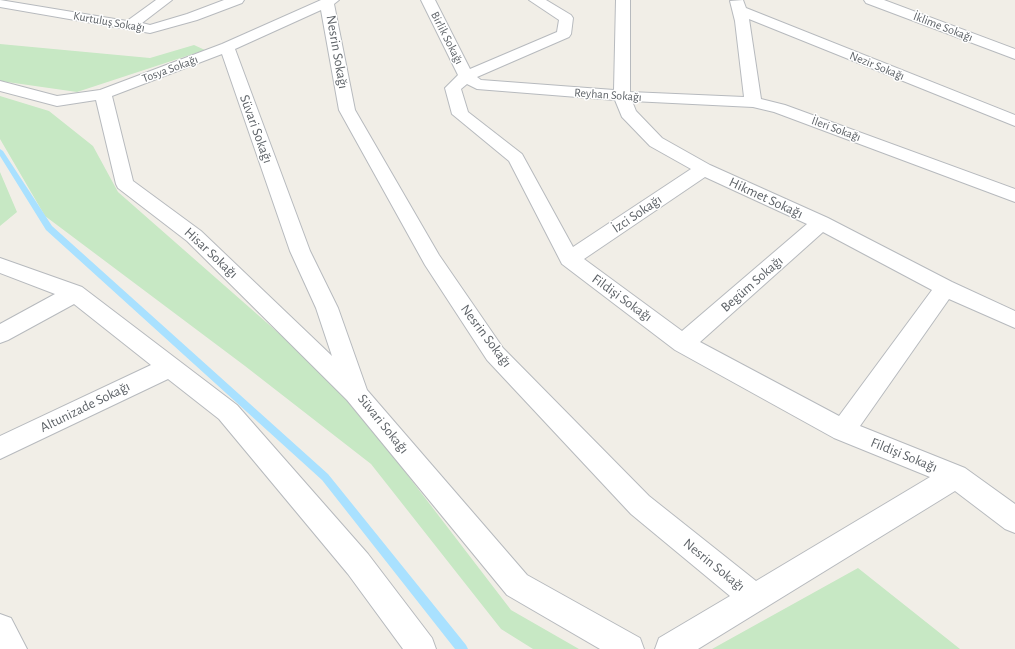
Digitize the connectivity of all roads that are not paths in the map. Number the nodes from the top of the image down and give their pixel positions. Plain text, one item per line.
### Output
1 (48, 0) edge
2 (165, 0) edge
3 (237, 0) edge
4 (428, 0) edge
5 (536, 0) edge
6 (623, 0) edge
7 (871, 0) edge
8 (330, 1) edge
9 (0, 3) edge
10 (738, 6) edge
11 (35, 9) junction
12 (129, 26) junction
13 (227, 47) junction
14 (1015, 54) edge
15 (466, 76) junction
16 (0, 86) edge
17 (102, 94) junction
18 (622, 96) junction
19 (753, 102) junction
20 (1015, 121) edge
21 (704, 169) junction
22 (1015, 196) edge
23 (821, 223) junction
24 (569, 259) junction
25 (0, 265) edge
26 (946, 288) junction
27 (75, 294) junction
28 (1015, 320) edge
29 (0, 334) edge
30 (683, 344) junction
31 (170, 367) junction
32 (357, 395) junction
33 (843, 430) junction
34 (0, 448) edge
35 (956, 476) junction
36 (1015, 520) edge
37 (753, 597) junction
38 (0, 629) edge
39 (12, 649) edge
40 (421, 649) edge
41 (629, 649) edge
42 (670, 649) edge

1 - 11 street
2 - 12 street
3 - 12 street, Kurtuluş Sokağı
4 - 15 street, Birlik Sokağı
5 - 15 street, Fildişi Sokağı
6 - 18 street, Hikmet Sokağı
7 - 14 street, İklime Sokağı
8 - 13 street, Tosya Sokağı
8 - 37 street, Nesrin Sokağı
9 - 11 street, Kurtuluş Sokağı
10 - 19 street
10 - 20 street, Nezir Sokağı
11 - 12 street, Kurtuluş Sokağı
13 - 17 street, Tosya Sokağı
13 - 32 street, Süvari Sokağı
15 - 18 street, Reyhan Sokağı
15 - 24 street, Fildişi Sokağı
16 - 17 street, Tosya Sokağı
17 - 32 street, Hisar Sokağı
18 - 19 street, Reyhan Sokağı
18 - 21 street, Hikmet Sokağı
19 - 22 street, İleri Sokağı
21 - 23 street, Hikmet Sokağı
21 - 24 street, İzci Sokağı
23 - 26 street, Hikmet Sokağı
23 - 30 street, Begüm Sokağı
24 - 30 street, Fildişi Sokağı
25 - 27 street
26 - 28 street, Hikmet Sokağı
26 - 33 street
27 - 29 street
27 - 31 street
30 - 33 street, Fildişi Sokağı
31 - 34 street, Altunizade Sokağı
31 - 40 street
32 - 41 street, Süvari Sokağı
33 - 35 street, Fildişi Sokağı
35 - 36 street, Fildişi Sokağı
35 - 37 street
37 - 42 street
38 - 39 street

